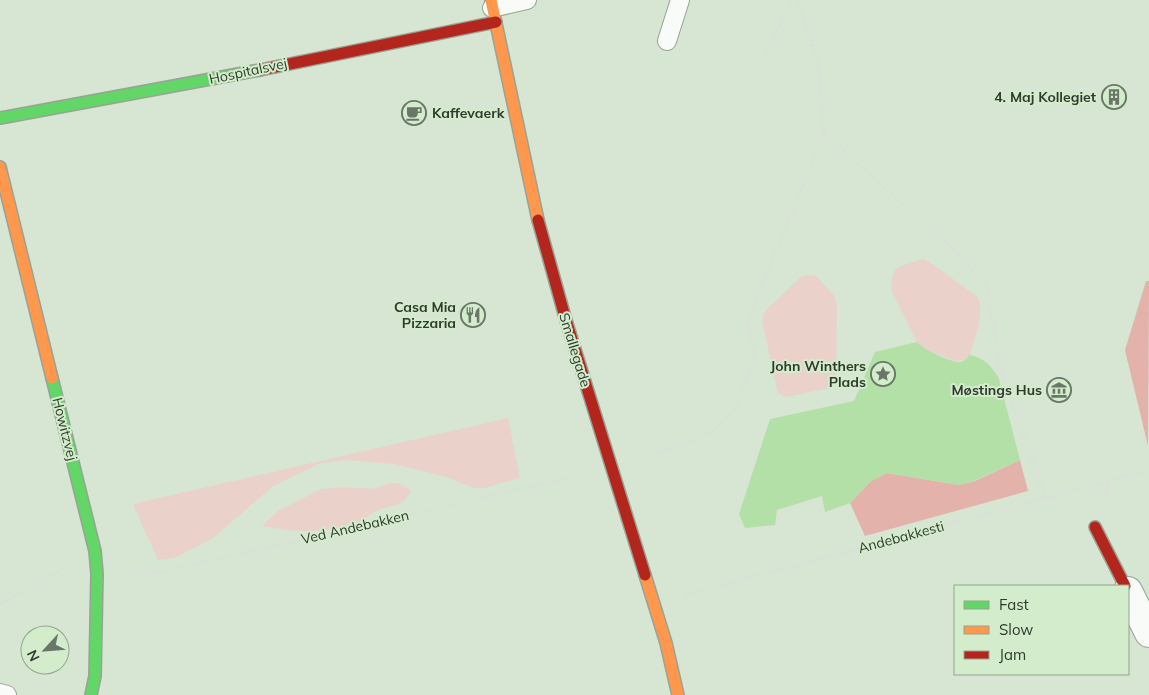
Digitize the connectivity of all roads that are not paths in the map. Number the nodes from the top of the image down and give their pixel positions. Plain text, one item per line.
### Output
1 (527, 0) edge
2 (680, 0) edge
3 (493, 10) edge
4 (667, 42) dead end
5 (0, 118) edge
6 (0, 167) edge
7 (1095, 527) dead end
8 (1124, 585) edge
9 (1129, 593) edge
10 (1149, 633) edge
11 (0, 693) edge
12 (6, 695) edge
13 (91, 695) edge
14 (678, 695) edge

1 - 3 lane
2 - 4 lane
3 - 5 street, Hospitalsvej
3 - 14 street, Smallegade
6 - 13 street, Howitzvej
7 - 8 street
9 - 10 street
11 - 12 lane

